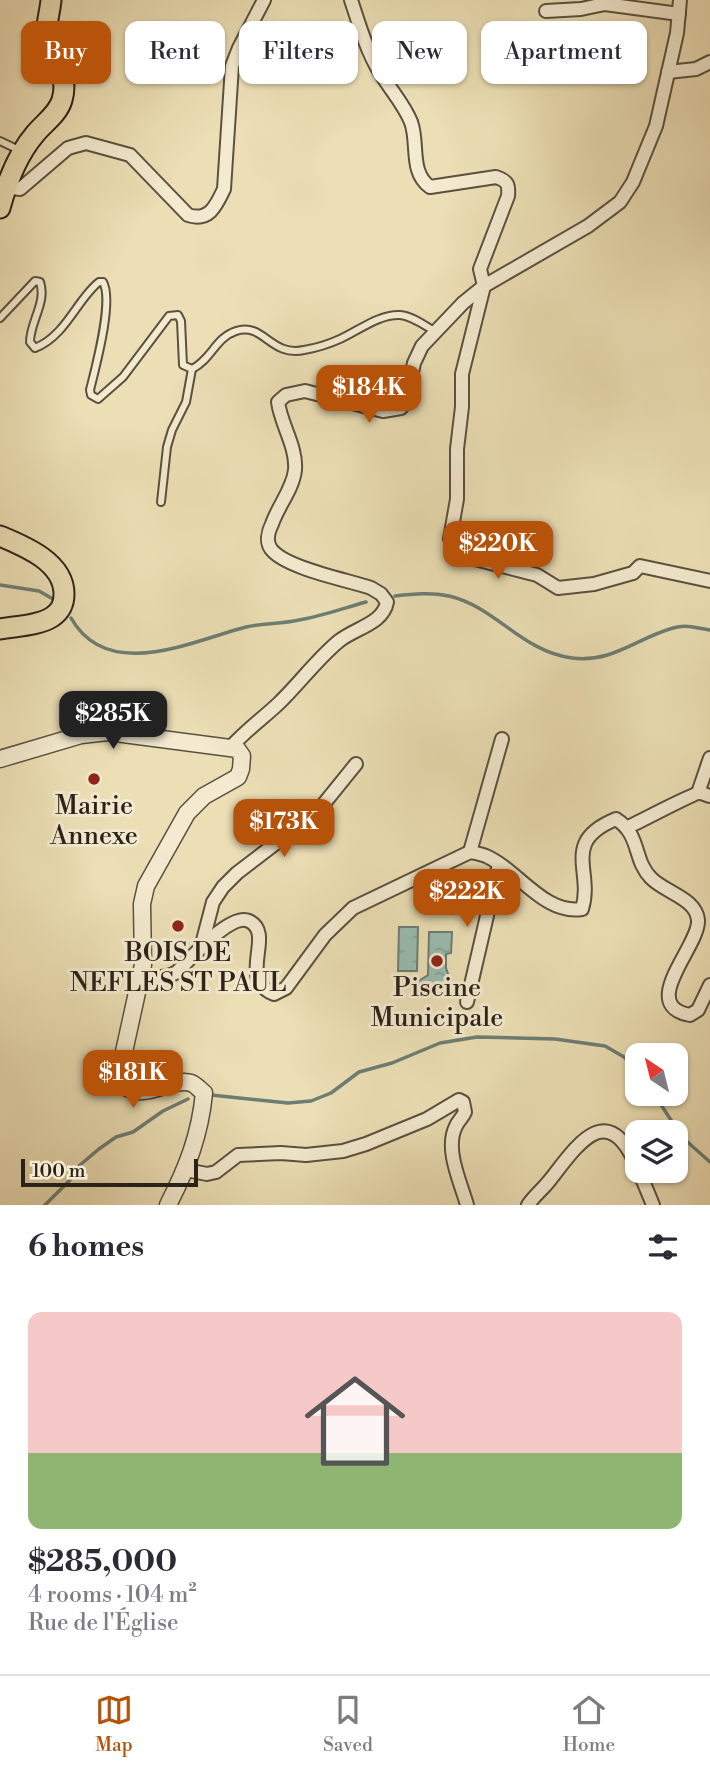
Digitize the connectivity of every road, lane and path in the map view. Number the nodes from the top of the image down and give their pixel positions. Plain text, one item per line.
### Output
1 (51, 0) edge
2 (264, 0) edge
3 (351, 0) edge
4 (680, 0) edge
5 (546, 11) dead end
6 (679, 14) junction
7 (710, 62) edge
8 (668, 72) junction
9 (0, 141) edge
10 (23, 152) junction
11 (2, 201) edge
12 (484, 286) junction
13 (0, 318) edge
14 (434, 331) junction
15 (192, 369) junction
16 (161, 502) dead end
17 (0, 536) edge
18 (710, 581) edge
19 (0, 629) edge
20 (502, 739) dead end
21 (230, 748) junction
22 (710, 758) edge
23 (0, 759) edge
24 (356, 764) dead end
25 (704, 794) edge
26 (628, 827) junction
27 (470, 852) junction
28 (499, 864) junction
29 (201, 948) junction
30 (141, 975) junction
31 (710, 985) edge
32 (467, 1002) dead end
33 (625, 1145) edge
34 (186, 1170) junction
35 (644, 1183) edge
36 (168, 1205) edge
37 (467, 1205) edge
38 (528, 1205) edge
39 (653, 1205) edge

1 - 10 main road
2 - 11 street
3 - 12 street
4 - 6 street
5 - 6 street
6 - 8 street
7 - 8 street
8 - 12 street
9 - 10 lane
10 - 11 main road
12 - 14 street
12 - 18 street
13 - 15 lane
14 - 15 lane
14 - 21 street
15 - 16 lane
17 - 19 main road
20 - 27 street
21 - 23 street
21 - 30 street
22 - 25 street
24 - 29 street
25 - 26 street
26 - 28 street
26 - 31 street
27 - 28 street
27 - 29 street
28 - 32 street
29 - 30 street
30 - 34 street
33 - 38 street
34 - 36 street
34 - 37 street
35 - 39 street

